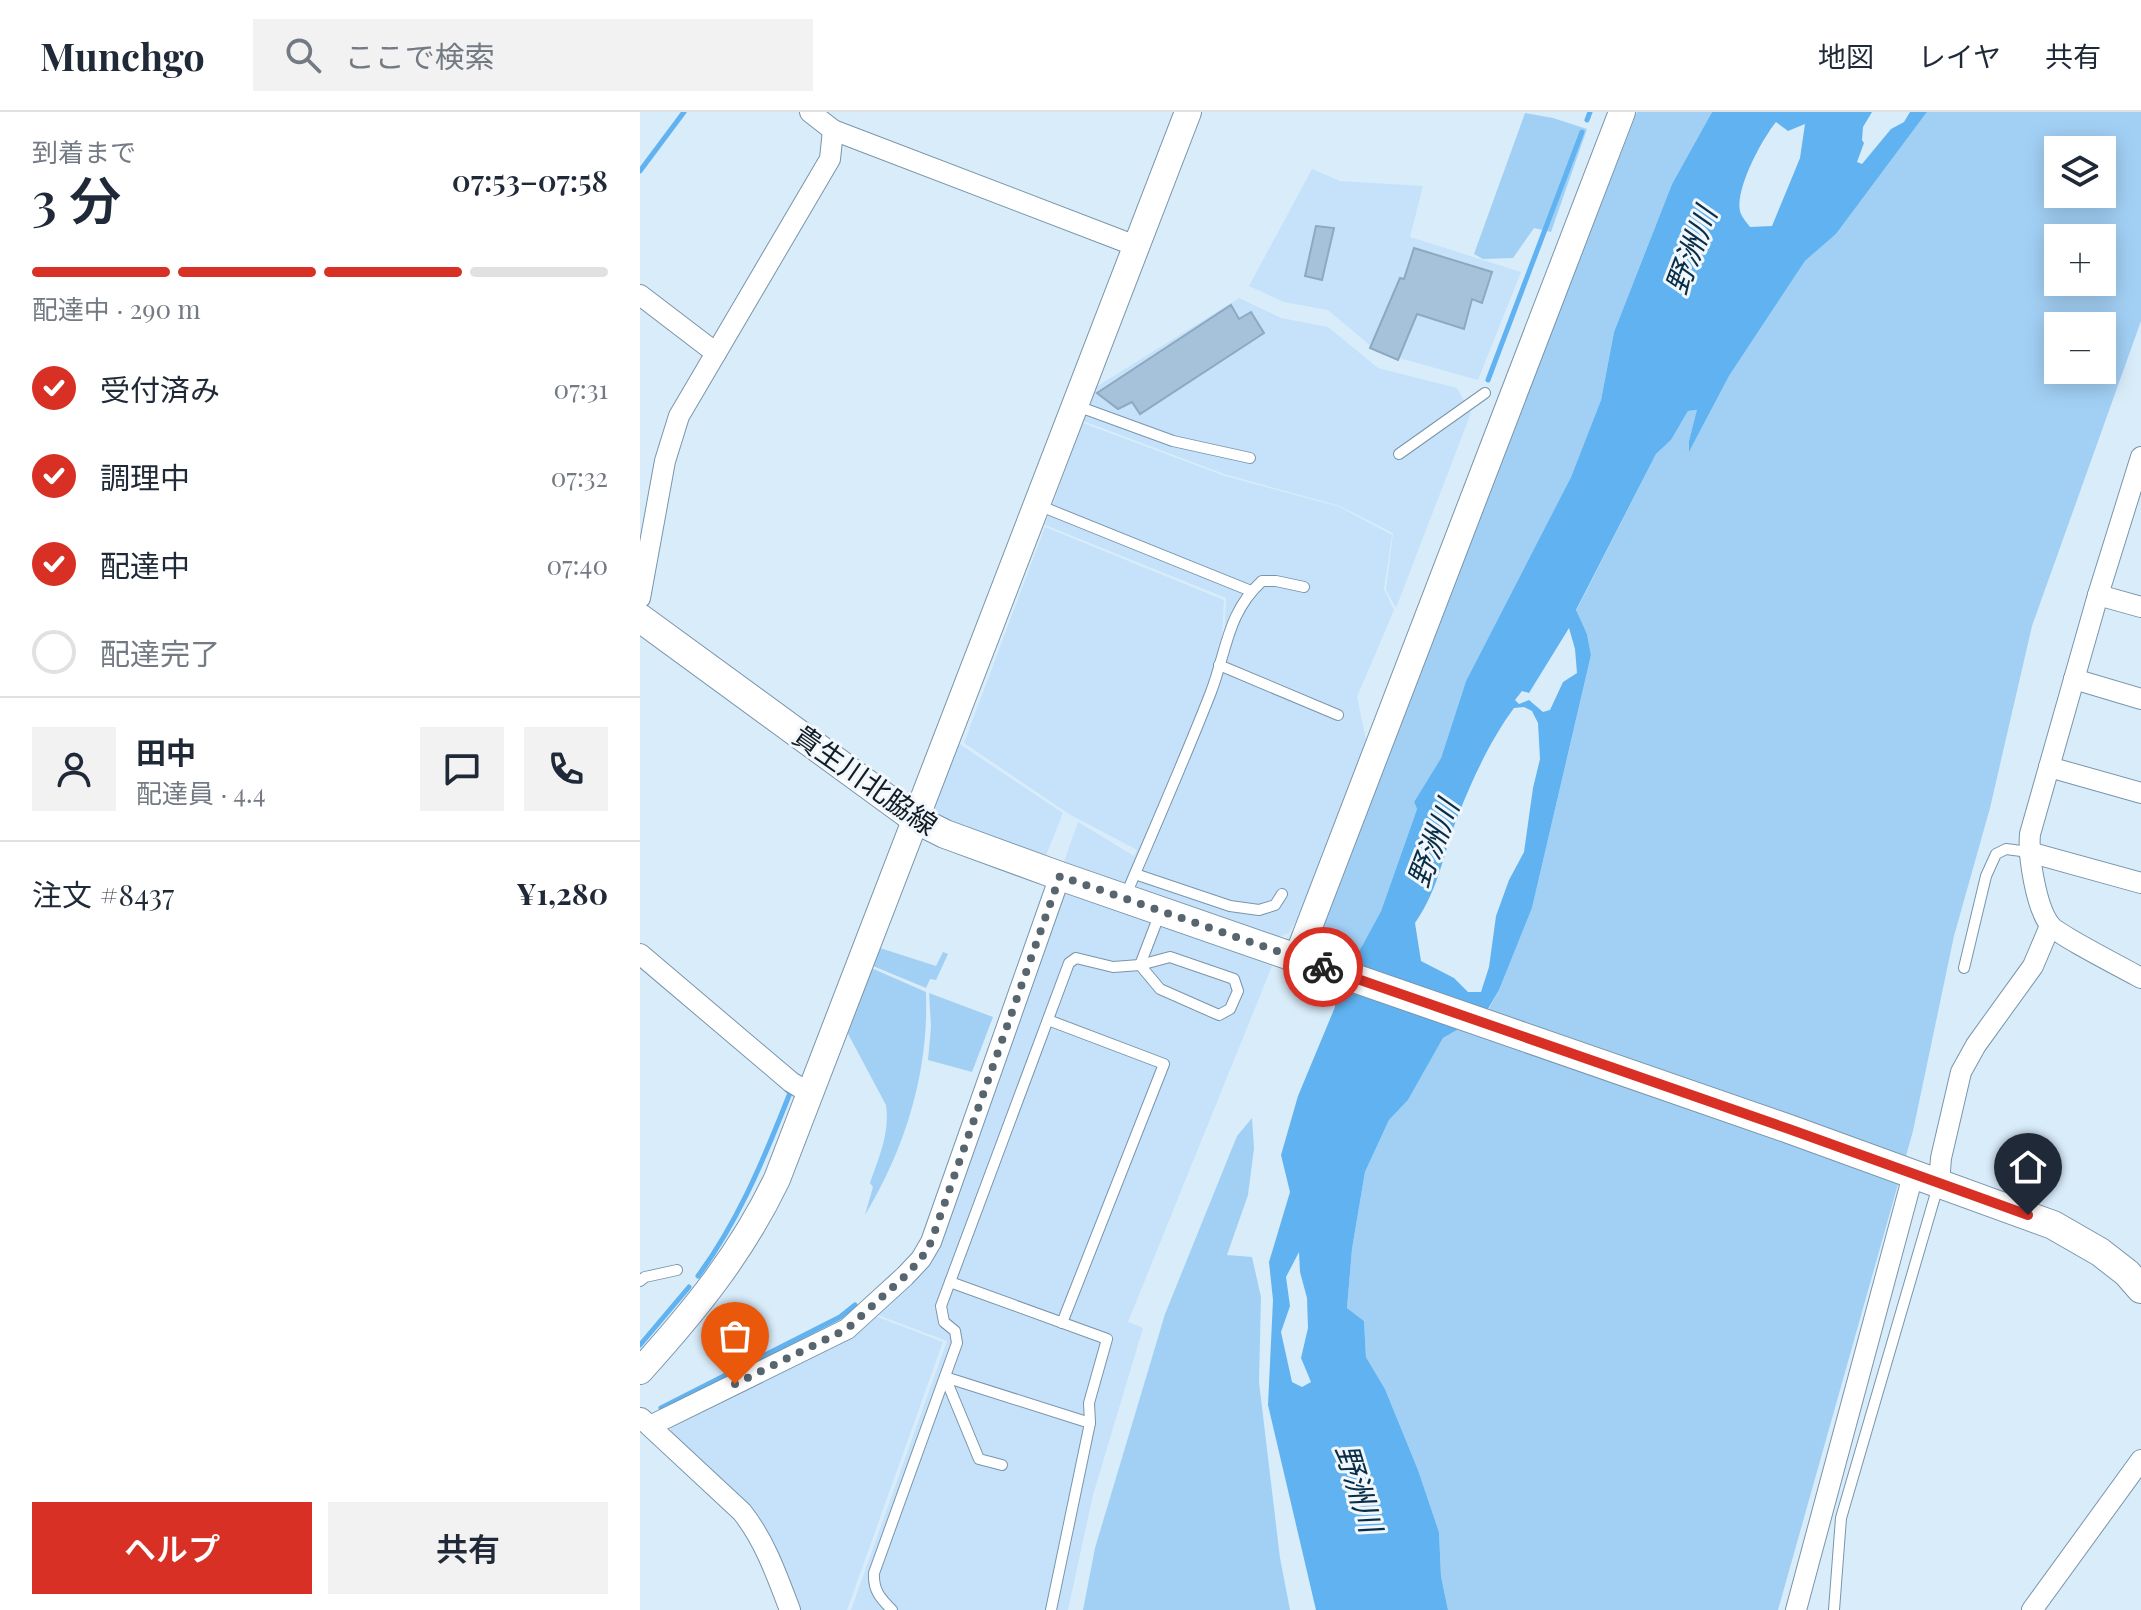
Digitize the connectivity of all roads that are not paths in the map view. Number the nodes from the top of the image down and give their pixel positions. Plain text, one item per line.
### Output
1 (810, 112) edge
2 (1188, 112) edge
3 (1622, 112) edge
4 (833, 130) junction
5 (1136, 246) junction
6 (640, 295) edge
7 (716, 353) junction
8 (1485, 393) dead end
9 (1075, 405) junction
10 (1399, 454) dead end
11 (2141, 457) edge
12 (1250, 458) dead end
13 (1036, 505) junction
14 (1304, 587) dead end
15 (1251, 591) junction
16 (2098, 595) junction
17 (640, 598) edge
18 (2141, 607) edge
19 (640, 618) edge
20 (1219, 665) junction
21 (2074, 679) junction
22 (2141, 699) edge
23 (1338, 715) dead end
24 (2049, 767) junction
25 (2141, 793) edge
26 (915, 819) junction
27 (2029, 852) junction
28 (1060, 876) junction
29 (2141, 883) edge
30 (1129, 886) junction
31 (1282, 894) dead end
32 (1161, 911) junction
33 (2050, 926) junction
34 (640, 954) edge
35 (1307, 962) junction
36 (1140, 965) junction
37 (1964, 968) dead end
38 (2141, 978) edge
39 (1048, 1020) junction
40 (809, 1093) junction
41 (1926, 1180) junction
42 (677, 1270) dead end
43 (2136, 1276) edge
44 (640, 1281) edge
45 (950, 1282) junction
46 (1062, 1323) junction
47 (640, 1371) edge
48 (945, 1377) junction
49 (645, 1421) edge
50 (1090, 1423) junction
51 (2141, 1460) edge
52 (1002, 1465) dead end
53 (790, 1610) edge
54 (892, 1610) edge
55 (1051, 1610) edge
56 (1796, 1610) edge
57 (1834, 1610) edge
58 (2032, 1610) edge

1 - 4 street
2 - 5 street
3 - 35 street
4 - 5 street
4 - 7 street
5 - 9 street
6 - 7 street
7 - 17 street
8 - 10 lane
9 - 12 lane
9 - 13 street
11 - 16 street
13 - 15 lane
13 - 26 street
14 - 15 lane
15 - 20 lane
16 - 18 street
16 - 21 street
19 - 26 main road, 貴生川北脇線
20 - 23 lane
20 - 30 lane
21 - 22 street
21 - 24 street
24 - 25 street
24 - 27 street
26 - 28 main road, 貴生川北脇線
26 - 40 street
27 - 29 street
27 - 33 street
27 - 37 lane
28 - 30 main road, 貴生川北脇線
28 - 49 street
30 - 31 lane
30 - 32 main road, 貴生川北脇線
32 - 35 main road, 貴生川北脇線
32 - 36 lane
33 - 38 street
33 - 41 street
34 - 40 street
35 - 41 main road, 貴生川北脇線
36 - 36 lane
36 - 39 lane
39 - 45 lane
39 - 46 lane
40 - 47 street
41 - 43 main road, 貴生川北脇線
41 - 56 street
41 - 57 lane
42 - 44 lane
45 - 46 lane
45 - 48 lane
46 - 50 lane
48 - 50 lane
48 - 52 lane
48 - 54 lane
49 - 53 street
50 - 55 lane
51 - 58 street

